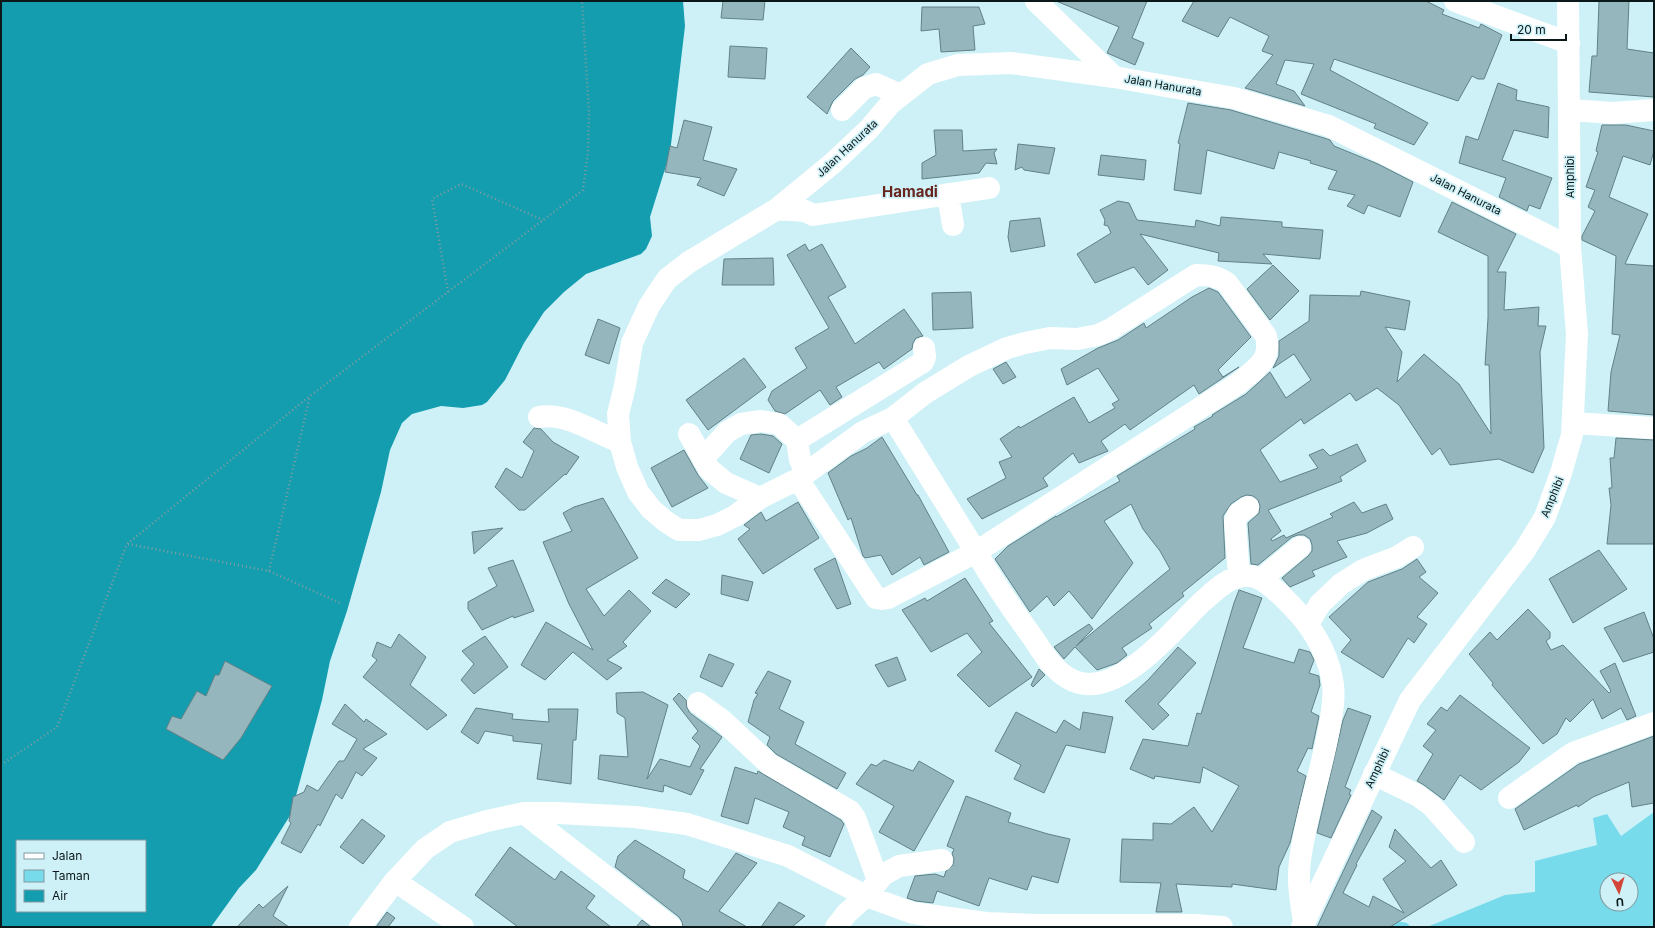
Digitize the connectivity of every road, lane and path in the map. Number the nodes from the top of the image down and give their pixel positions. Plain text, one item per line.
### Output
1 (582, 1) edge
2 (1036, 1) edge
3 (1455, 1) edge
4 (1568, 1) edge
5 (1569, 43) junction
6 (1114, 77) junction
7 (901, 95) junction
8 (842, 110) dead end
9 (1570, 110) junction
10 (1654, 110) edge
11 (989, 188) dead end
12 (948, 194) junction
13 (777, 209) junction
14 (543, 220) junction
15 (953, 225) dead end
16 (1570, 247) junction
17 (448, 292) junction
18 (924, 348) dead end
19 (310, 396) junction
20 (539, 417) dead end
21 (893, 418) junction
22 (1573, 423) junction
23 (1654, 428) edge
24 (689, 434) dead end
25 (797, 440) junction
26 (620, 442) junction
27 (703, 459) junction
28 (802, 476) junction
29 (760, 498) junction
30 (1248, 507) dead end
31 (127, 544) junction
32 (1300, 547) dead end
33 (1413, 547) dead end
34 (976, 552) junction
35 (269, 571) junction
36 (1239, 577) junction
37 (1261, 579) junction
38 (340, 603) dead end
39 (1308, 624) junction
40 (698, 703) dead end
41 (1654, 723) edge
42 (1, 765) edge
43 (1374, 774) junction
44 (1508, 798) dead end
45 (524, 813) junction
46 (1464, 842) dead end
47 (942, 860) dead end
48 (395, 881) junction
49 (872, 888) junction
50 (1303, 925) edge
51 (360, 927) edge
52 (463, 927) edge
53 (670, 927) edge
54 (836, 927) edge
55 (1222, 927) edge

1 - 14 path
2 - 6 street
3 - 5 street
4 - 5 street, Amphibi
5 - 9 street, Amphibi
6 - 7 street, Jalan Hanurata
6 - 16 street, Jalan Hanurata
7 - 8 street
7 - 13 street, Jalan Hanurata
9 - 10 street
9 - 16 street, Amphibi
11 - 12 street
12 - 13 street
12 - 15 street
13 - 26 street, Jalan Hanurata
14 - 17 path
14 - 17 path
16 - 22 street, Amphibi
17 - 19 path
18 - 25 street
19 - 31 path
19 - 35 path
20 - 26 street
21 - 28 street
21 - 34 street
21 - 34 street
22 - 23 street
22 - 43 street, Amphibi
24 - 27 street
25 - 27 street
25 - 28 street
26 - 29 street, Jalan Hanurata
27 - 29 street
28 - 29 street
28 - 34 street
30 - 36 street
31 - 35 path
31 - 42 path
32 - 37 street
33 - 39 street
34 - 36 street
35 - 38 path
36 - 37 street
37 - 39 street
39 - 50 street
40 - 49 street
41 - 44 street
43 - 46 street
43 - 50 street, Amphibi
45 - 48 street
45 - 49 street
45 - 53 street
47 - 49 street
48 - 51 street
48 - 52 street
49 - 54 street
49 - 55 street

